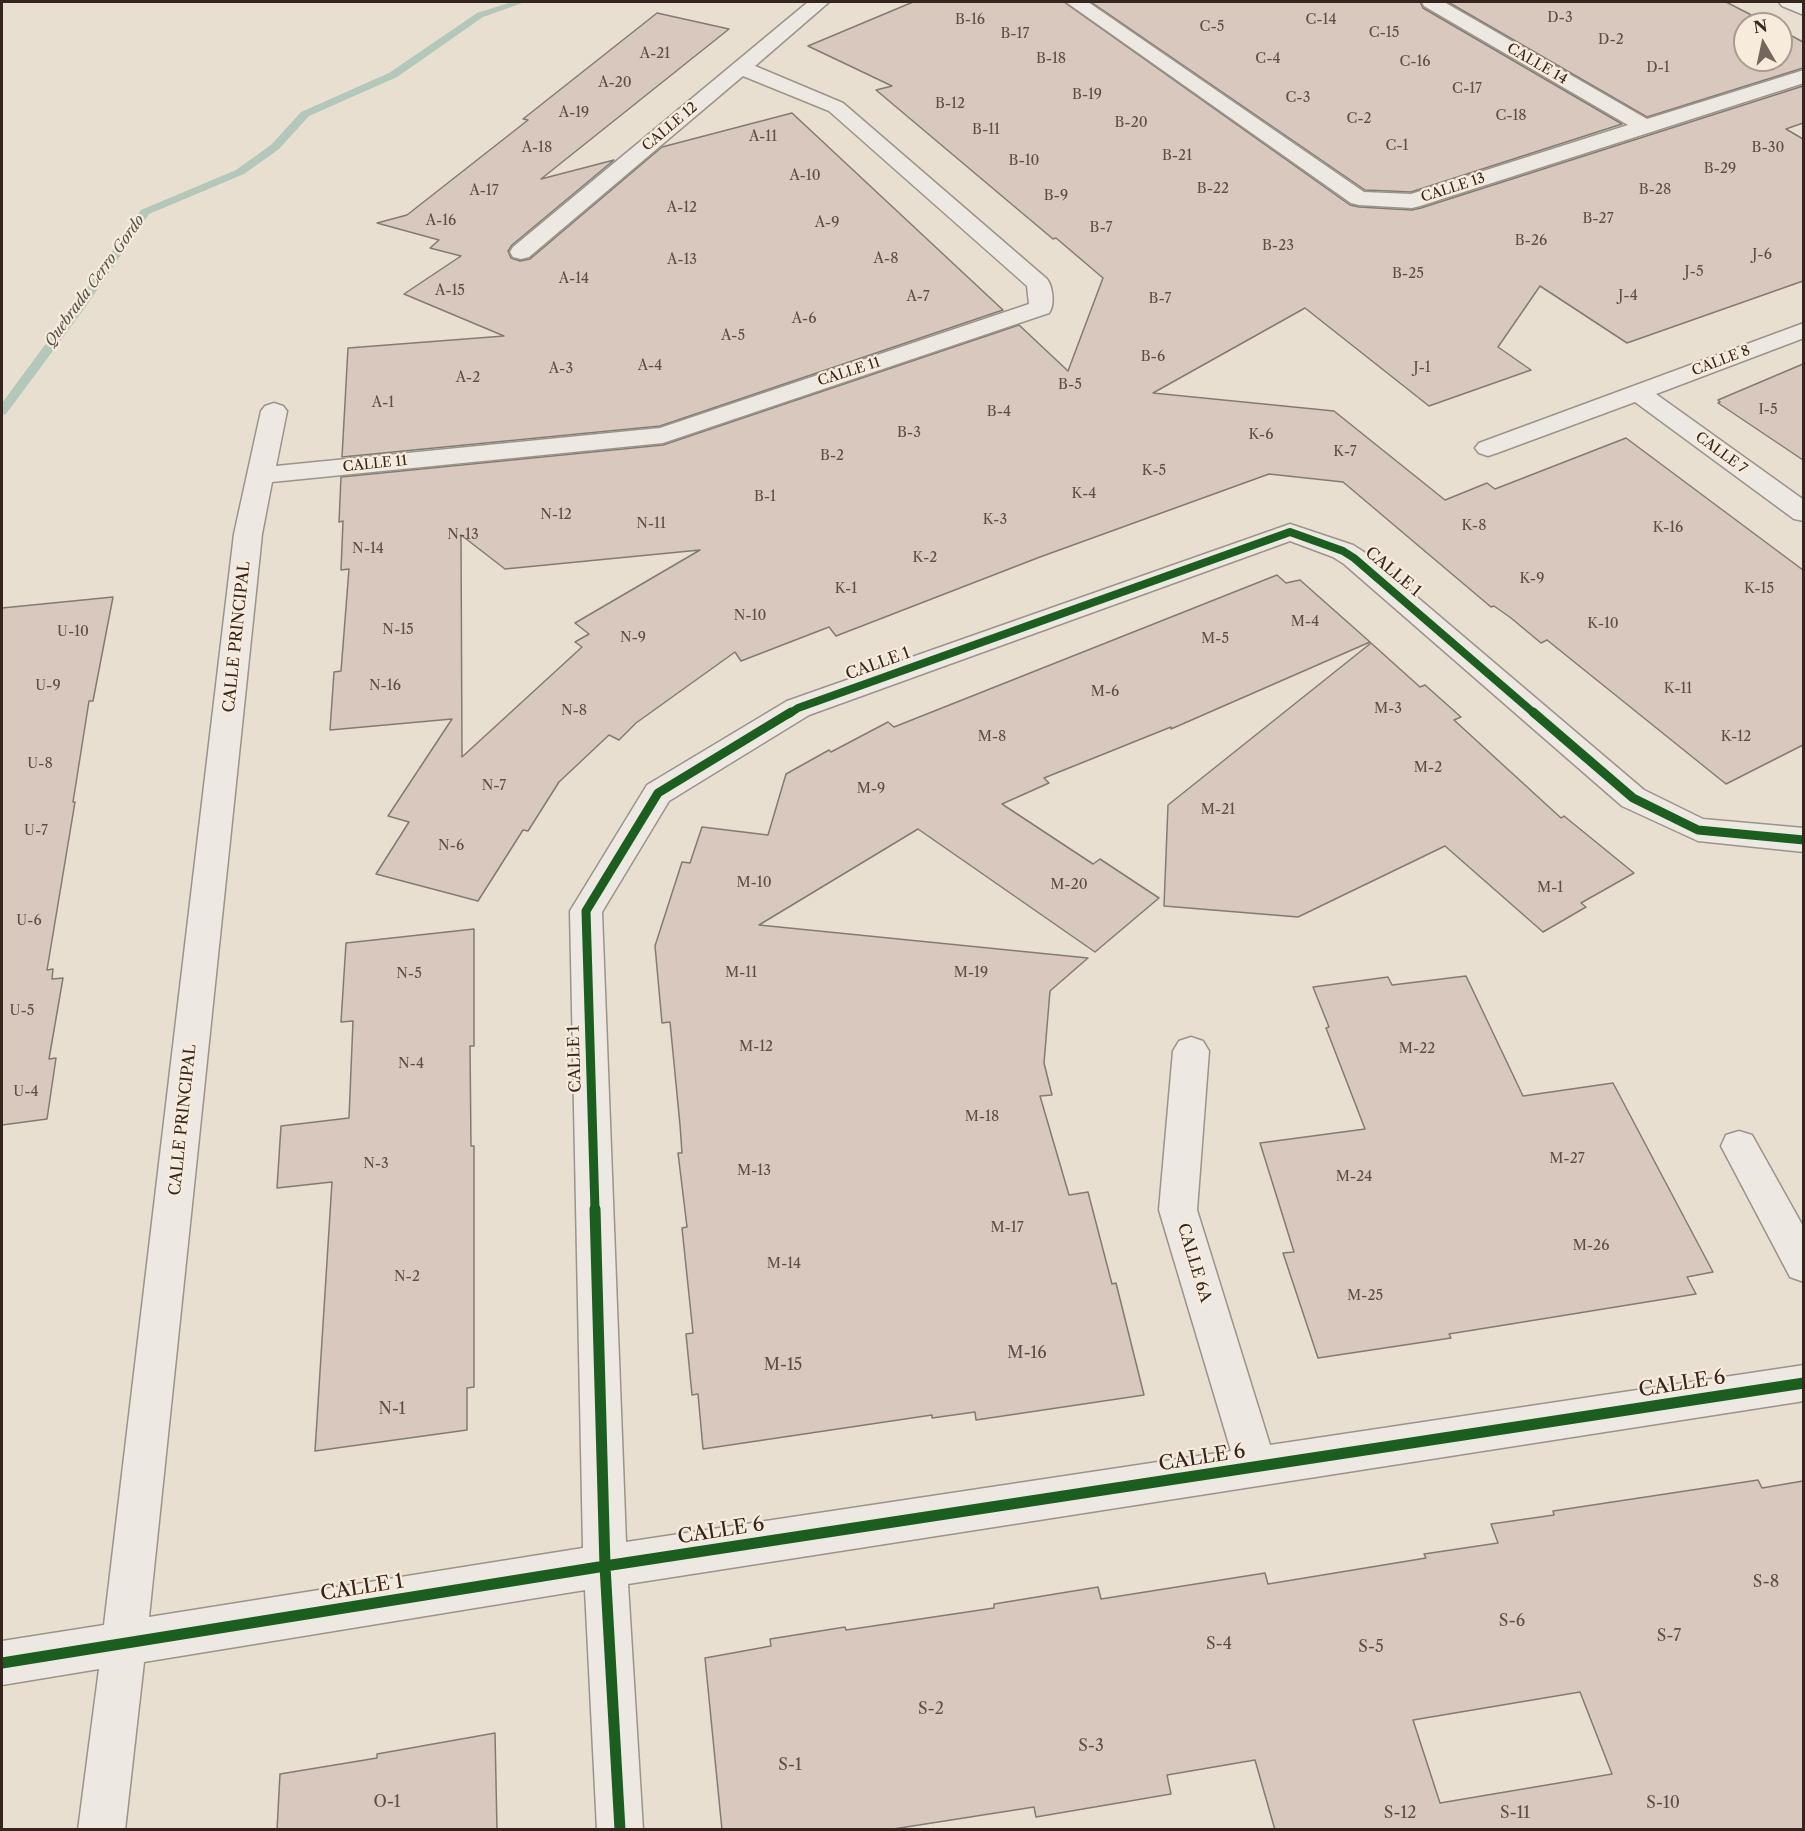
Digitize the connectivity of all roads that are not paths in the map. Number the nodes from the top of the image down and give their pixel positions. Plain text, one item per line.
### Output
1 (819, 2) edge
2 (1076, 2) edge
3 (1431, 2) edge
4 (1789, 2) edge
5 (1803, 9) edge
6 (739, 67) junction
7 (1803, 76) edge
8 (1644, 126) junction
9 (521, 252) dead end
10 (1803, 330) edge
11 (1639, 393) junction
12 (274, 411) dead end
13 (1488, 448) dead end
14 (260, 475) junction
15 (1803, 513) edge
16 (1803, 840) edge
17 (1191, 1051) dead end
18 (1739, 1146) dead end
19 (1803, 1265) edge
20 (1803, 1383) edge
21 (1257, 1468) junction
22 (605, 1566) junction
23 (124, 1645) junction
24 (2, 1663) edge
25 (101, 1830) edge
26 (620, 1830) edge

1 - 6 street, CALLE 12
2 - 8 street, CALLE 13
3 - 8 street, CALLE 14
4 - 5 street
6 - 9 street, CALLE 12
6 - 14 street, CALLE 11
7 - 8 street, CALLE 13
10 - 11 street, CALLE 8
11 - 13 street, CALLE 8
11 - 15 street, CALLE 7
12 - 14 street, CALLE PRINCIPAL
14 - 23 street, CALLE PRINCIPAL
16 - 22 street, CALLE 1
17 - 21 street, CALLE 6A
18 - 19 street
20 - 21 street, CALLE 6
21 - 22 street, CALLE 6
22 - 23 street, CALLE 1
22 - 26 street, CALLE 1
23 - 24 street, CALLE 1
23 - 25 street, CALLE PRINCIPAL

